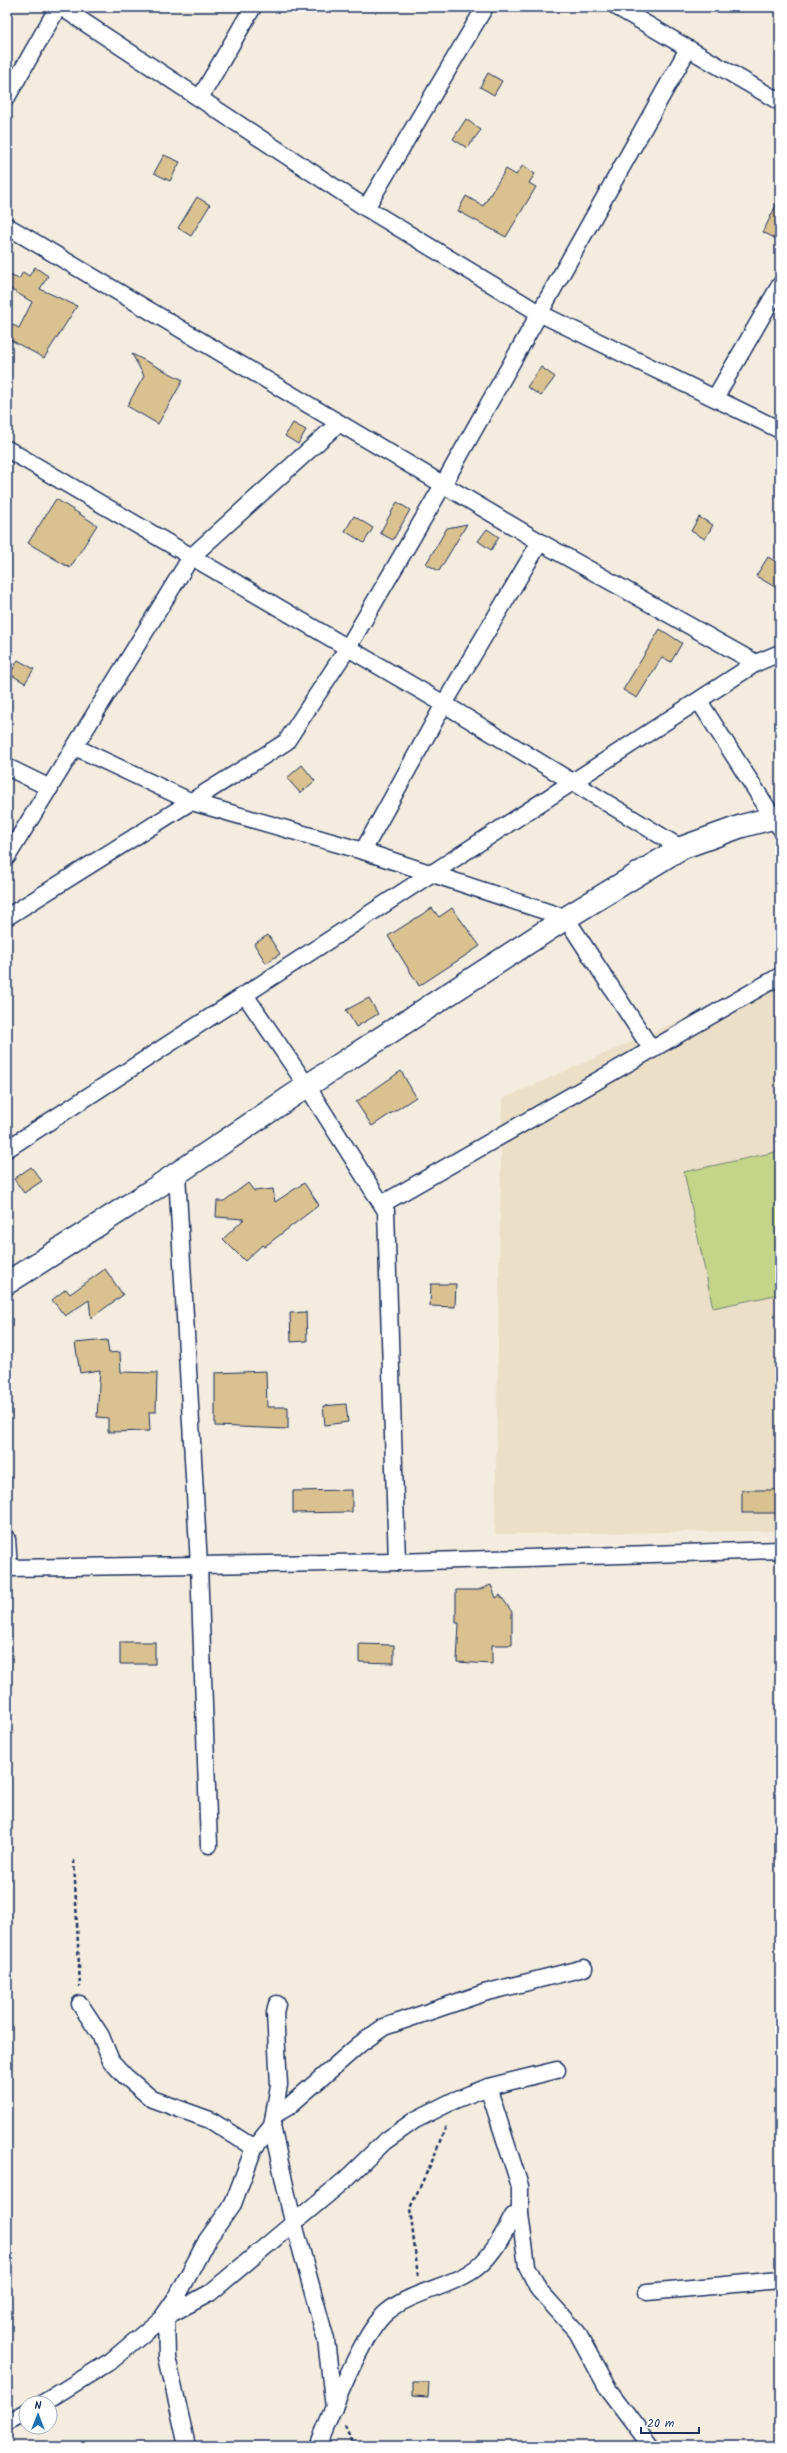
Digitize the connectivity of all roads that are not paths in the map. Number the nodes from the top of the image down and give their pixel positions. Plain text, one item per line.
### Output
1 (58, 7) edge
2 (61, 7) edge
3 (253, 7) edge
4 (485, 7) edge
5 (617, 7) edge
6 (688, 49) junction
7 (7, 97) edge
8 (200, 98) junction
9 (780, 102) edge
10 (366, 208) junction
11 (7, 226) edge
12 (780, 285) edge
13 (540, 313) junction
14 (715, 398) junction
15 (339, 423) junction
16 (780, 430) edge
17 (7, 450) edge
18 (443, 485) junction
19 (540, 542) junction
20 (191, 558) junction
21 (347, 648) junction
22 (780, 653) edge
23 (756, 663) junction
24 (699, 701) junction
25 (444, 704) junction
26 (75, 747) junction
27 (7, 767) edge
28 (571, 783) junction
29 (50, 788) junction
30 (192, 802) junction
31 (778, 820) edge
32 (681, 848) junction
33 (363, 851) junction
34 (7, 857) edge
35 (433, 873) junction
36 (7, 917) edge
37 (566, 918) junction
38 (780, 976) edge
39 (245, 995) junction
40 (652, 1050) junction
41 (307, 1086) junction
42 (7, 1149) edge
43 (177, 1174) junction
44 (382, 1204) junction
45 (7, 1283) edge
46 (7, 1539) edge
47 (780, 1550) edge
48 (397, 1562) junction
49 (199, 1565) junction
50 (209, 1845) dead end
51 (584, 1968) dead end
52 (80, 2004) road end
53 (277, 2004) dead end
54 (557, 2070) dead end
55 (488, 2087) junction
56 (273, 2121) junction
57 (254, 2148) junction
58 (520, 2214) junction
59 (294, 2222) junction
60 (780, 2280) edge
61 (647, 2292) dead end
62 (163, 2318) junction
63 (56, 2395) edge
64 (334, 2408) junction
65 (18, 2416) edge
66 (7, 2422) edge
67 (187, 2446) edge
68 (318, 2446) edge
69 (651, 2446) edge

1 - 7 street
2 - 8 street
3 - 8 street
4 - 10 street
5 - 6 street
6 - 9 street
6 - 13 street
8 - 10 street
10 - 13 street
11 - 15 street
12 - 14 street
13 - 14 street
13 - 18 street
14 - 16 street
15 - 18 street
15 - 20 street
17 - 20 street
18 - 19 street
18 - 21 street
19 - 23 street
19 - 25 street
20 - 21 street
20 - 26 street
21 - 25 street
21 - 30 street
22 - 23 street
23 - 24 street
24 - 28 street
24 - 31 street
25 - 28 street
25 - 33 street
26 - 29 street
26 - 30 street
27 - 29 street
28 - 32 street
28 - 35 street
29 - 34 street
30 - 33 street
30 - 36 street
31 - 32 street
32 - 37 street
33 - 35 street
35 - 37 street
35 - 39 street
37 - 40 street
37 - 41 street
38 - 40 street
39 - 41 street
39 - 42 street
40 - 44 street
41 - 43 street
41 - 44 street
43 - 45 street
43 - 49 street
44 - 48 street
46 - 49 street
47 - 48 street
48 - 49 street
49 - 50 street
51 - 56 street
52 - 57 street
53 - 56 street
54 - 55 street
55 - 58 street
55 - 59 street
56 - 57 street
56 - 59 street
57 - 62 street
58 - 64 street
58 - 69 street
59 - 62 street
59 - 64 street
60 - 61 street
62 - 63 street
62 - 67 street
64 - 68 street
65 - 66 street

